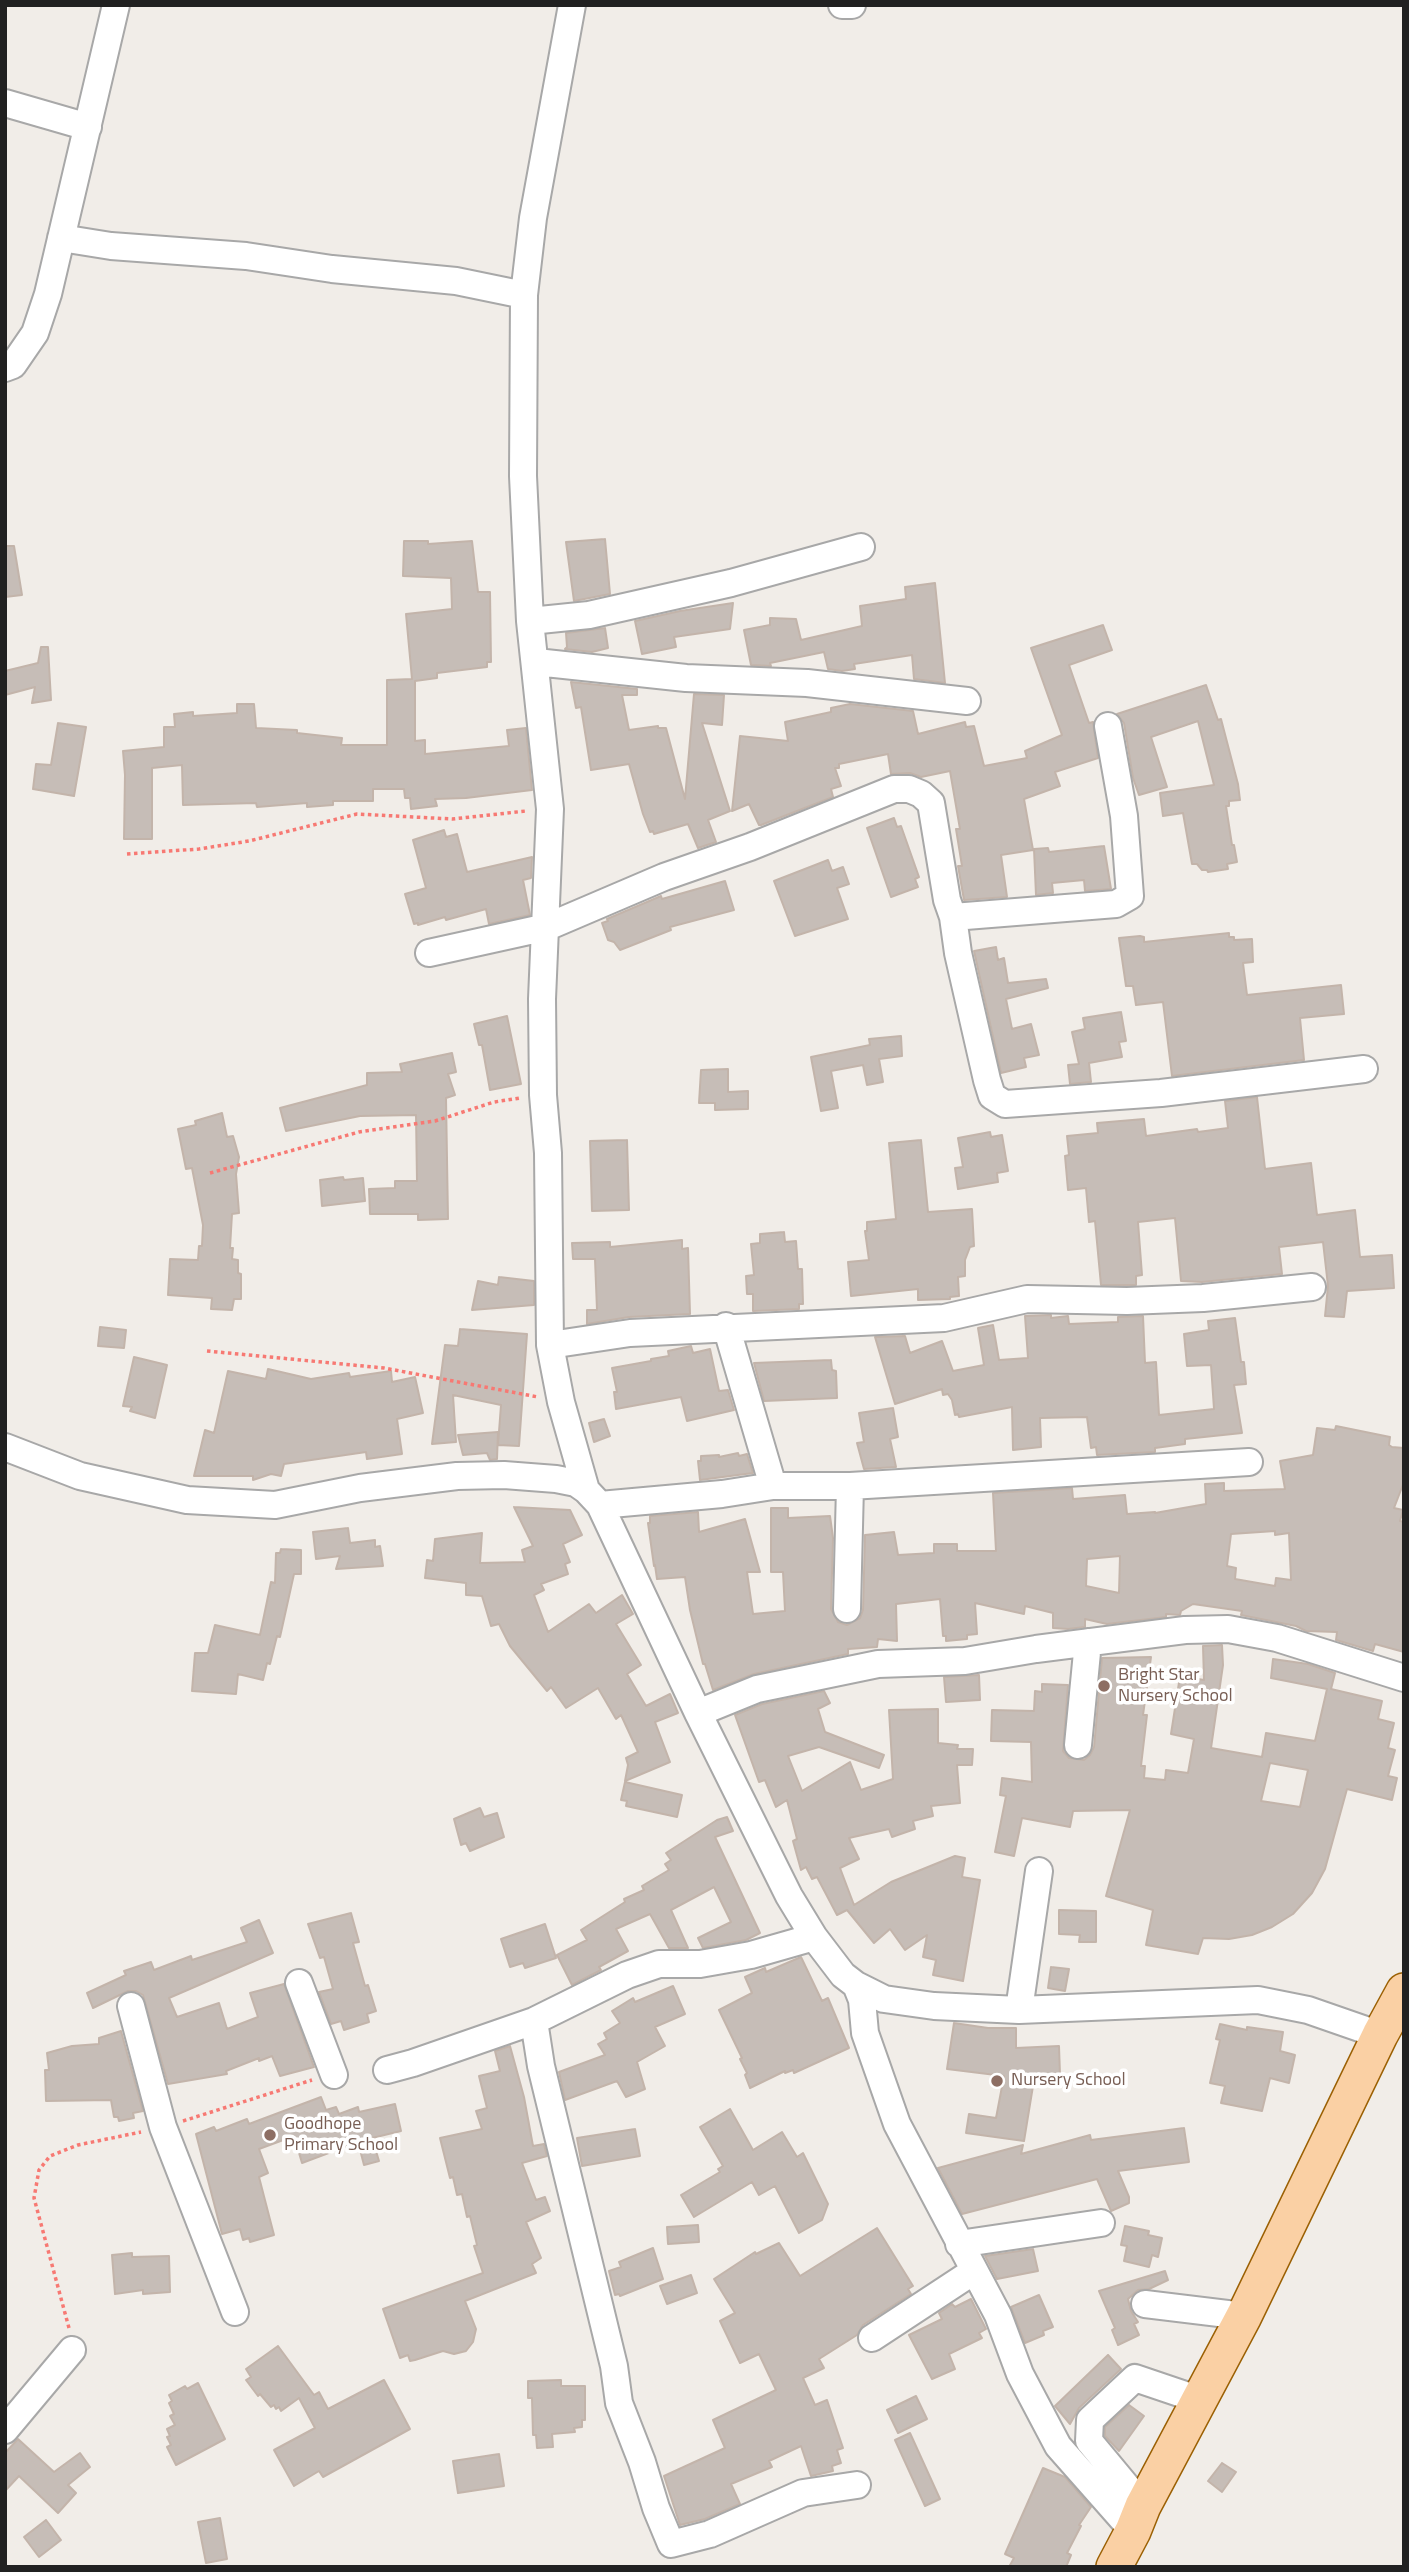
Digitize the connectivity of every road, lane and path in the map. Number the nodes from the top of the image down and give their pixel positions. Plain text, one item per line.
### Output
1 (116, 5) edge
2 (572, 5) edge
3 (842, 5) edge
4 (852, 5) edge
5 (5, 103) edge
6 (88, 127) junction
7 (61, 238) junction
8 (524, 295) junction
9 (5, 368) edge
10 (861, 547) dead end
11 (530, 621) junction
12 (536, 662) junction
13 (967, 701) dead end
14 (1108, 726) dead end
15 (550, 809) junction
16 (127, 854) dead end
17 (953, 917) junction
18 (547, 927) junction
19 (429, 953) dead end
20 (1364, 1069) dead end
21 (543, 1095) junction
22 (210, 1173) dead end
23 (1312, 1287) dead end
24 (726, 1326) junction
25 (550, 1345) junction
26 (207, 1351) dead end
27 (561, 1402) junction
28 (5, 1447) edge
29 (1249, 1462) dead end
30 (773, 1486) junction
31 (850, 1486) junction
32 (593, 1498) junction
33 (847, 1609) dead end
34 (1088, 1642) junction
35 (1404, 1678) edge
36 (698, 1713) junction
37 (1078, 1745) dead end
38 (1039, 1871) dead end
39 (814, 1937) junction
40 (299, 1983) dead end
41 (856, 1985) junction
42 (1404, 1991) edge
43 (131, 2006) dead end
44 (1019, 2010) junction
45 (534, 2021) junction
46 (1380, 2035) junction
47 (387, 2070) dead end
48 (334, 2075) dead end
49 (1101, 2223) dead end
50 (959, 2244) junction
51 (974, 2271) junction
52 (1145, 2304) dead end
53 (235, 2312) dead end
54 (1244, 2316) junction
55 (872, 2339) dead end
56 (72, 2350) dead end
57 (1200, 2400) junction
58 (5, 2430) edge
59 (857, 2484) dead end
60 (1138, 2518) junction
61 (1114, 2567) edge

1 - 6 street
2 - 8 street
3 - 4 street
5 - 6 street
6 - 7 street
7 - 8 street
7 - 9 street
8 - 11 street
10 - 11 street
11 - 12 street
12 - 13 street
12 - 15 street
14 - 17 street
15 - 16 path
15 - 18 street
17 - 18 street
17 - 20 street
18 - 19 street
18 - 21 street
21 - 22 path
21 - 25 street
23 - 24 street
24 - 25 street
24 - 30 street
25 - 27 street
26 - 27 path
27 - 32 street
28 - 32 street
29 - 31 street
30 - 31 street
30 - 32 street
31 - 33 street
32 - 36 street
34 - 35 street
34 - 36 street
34 - 37 street
36 - 39 street
38 - 44 street
39 - 41 street
39 - 45 street
40 - 48 street
41 - 44 street
41 - 50 street
42 - 46 main road
43 - 53 street
44 - 46 street
45 - 47 street
45 - 59 street
46 - 54 main road
49 - 50 street
50 - 51 street
51 - 55 street
51 - 60 street
52 - 54 street
54 - 57 main road
56 - 58 street
57 - 60 main road
57 - 60 street
60 - 61 main road

